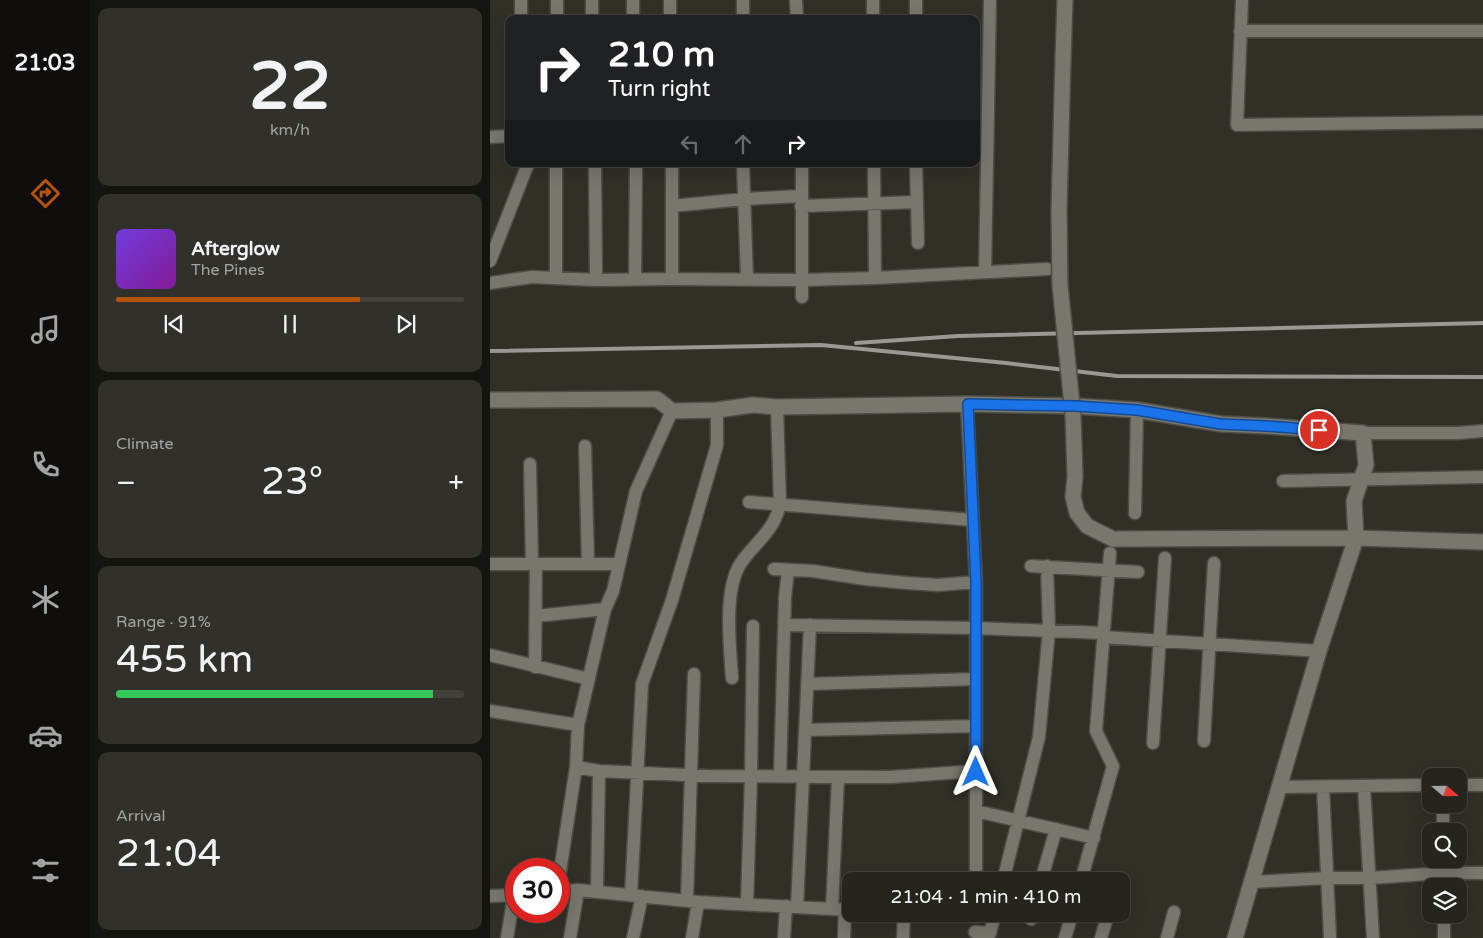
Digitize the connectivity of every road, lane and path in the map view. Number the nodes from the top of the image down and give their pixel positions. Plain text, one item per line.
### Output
1 (521, 0) edge
2 (557, 0) edge
3 (592, 0) edge
4 (633, 0) edge
5 (670, 0) edge
6 (744, 0) edge
7 (796, 0) edge
8 (873, 0) edge
9 (916, 0) edge
10 (990, 0) edge
11 (1065, 0) edge
12 (1242, 0) edge
13 (521, 15) edge
14 (557, 15) edge
15 (592, 15) edge
16 (633, 15) edge
17 (670, 15) edge
18 (743, 15) edge
19 (797, 15) edge
20 (873, 15) edge
21 (916, 15) edge
22 (1240, 31) junction
23 (1483, 31) edge
24 (1483, 122) edge
25 (505, 136) edge
26 (490, 137) edge
27 (527, 167) edge
28 (556, 167) edge
29 (596, 167) edge
30 (636, 167) edge
31 (672, 167) edge
32 (743, 167) edge
33 (802, 167) edge
34 (874, 167) edge
35 (916, 167) edge
36 (744, 198) junction
37 (801, 201) junction
38 (874, 202) junction
39 (917, 202) junction
40 (672, 206) junction
41 (918, 243) dead end
42 (490, 261) edge
43 (1047, 269) dead end
44 (985, 272) junction
45 (556, 278) junction
46 (672, 278) junction
47 (875, 278) junction
48 (635, 279) junction
49 (596, 280) junction
50 (747, 280) junction
51 (802, 280) junction
52 (490, 283) edge
53 (802, 297) dead end
54 (490, 400) edge
55 (968, 404) junction
56 (776, 407) junction
57 (717, 410) junction
58 (1137, 410) junction
59 (672, 411) junction
60 (1483, 431) edge
61 (1363, 433) junction
62 (585, 446) dead end
63 (530, 464) dead end
64 (1483, 477) edge
65 (1361, 480) junction
66 (1283, 481) dead end
67 (749, 502) dead end
68 (780, 504) junction
69 (1136, 513) dead end
70 (973, 520) junction
71 (1356, 538) junction
72 (1483, 542) edge
73 (1112, 546) junction
74 (1165, 558) dead end
75 (588, 563) junction
76 (1214, 563) dead end
77 (490, 564) edge
78 (534, 564) junction
79 (619, 564) junction
80 (1031, 566) dead end
81 (1047, 566) junction
82 (774, 569) dead end
83 (788, 570) junction
84 (1109, 570) junction
85 (1138, 572) dead end
86 (976, 582) junction
87 (605, 610) junction
88 (536, 616) junction
89 (784, 625) junction
90 (810, 625) junction
91 (753, 626) dead end
92 (976, 628) junction
93 (1049, 630) junction
94 (1103, 635) junction
95 (1159, 641) junction
96 (1210, 644) junction
97 (1319, 651) junction
98 (490, 656) edge
99 (535, 667) junction
100 (694, 674) dead end
101 (732, 678) dead end
102 (588, 679) junction
103 (976, 679) junction
104 (808, 684) junction
105 (490, 712) edge
106 (578, 725) junction
107 (976, 726) junction
108 (805, 730) junction
109 (1204, 741) dead end
110 (1153, 743) dead end
111 (576, 767) junction
112 (599, 771) junction
113 (976, 772) junction
114 (638, 773) junction
115 (691, 775) junction
116 (751, 776) junction
117 (780, 776) junction
118 (804, 776) junction
119 (838, 777) junction
120 (1422, 785) edge
121 (1468, 785) edge
122 (1483, 785) edge
123 (1323, 786) junction
124 (1364, 786) junction
125 (1279, 787) junction
126 (976, 812) junction
127 (1018, 821) junction
128 (1056, 830) junction
129 (1094, 838) junction
130 (562, 858) edge
131 (1443, 868) edge
132 (976, 872) edge
133 (1005, 872) edge
134 (1044, 872) edge
135 (1084, 872) edge
136 (1443, 873) junction
137 (1483, 873) edge
138 (1328, 878) junction
139 (1370, 878) junction
140 (1443, 878) edge
141 (1251, 882) junction
142 (842, 883) edge
143 (578, 890) junction
144 (570, 891) edge
145 (597, 892) junction
146 (505, 895) edge
147 (636, 895) junction
148 (490, 896) edge
149 (692, 901) junction
150 (747, 904) junction
151 (791, 907) junction
152 (842, 909) edge
153 (1174, 912) dead end
154 (843, 922) edge
155 (904, 922) edge
156 (976, 922) edge
157 (993, 922) edge
158 (1070, 922) edge
159 (1105, 922) edge
160 (510, 923) edge
161 (1444, 923) edge
162 (975, 935) edge
163 (507, 938) edge
164 (570, 938) edge
165 (633, 938) edge
166 (692, 938) edge
167 (784, 938) edge
168 (844, 938) edge
169 (903, 938) edge
170 (1066, 938) edge
171 (1101, 938) edge
172 (1167, 938) edge
173 (1235, 938) edge
174 (1330, 938) edge
175 (1373, 938) edge
176 (1444, 938) edge

1 - 13 street
2 - 14 street
3 - 15 street
4 - 16 street
5 - 17 street
6 - 18 street
7 - 19 street
8 - 20 street
9 - 21 street
10 - 44 street
11 - 73 street, bridge
12 - 22 street
22 - 23 street
22 - 24 street
25 - 26 street
27 - 42 street
28 - 45 street
29 - 49 street
30 - 48 street
31 - 40 street
32 - 36 street
33 - 37 street
34 - 38 street
35 - 39 street
36 - 37 street
36 - 40 street
36 - 50 street
37 - 38 street
37 - 51 street
38 - 39 street
38 - 47 street
39 - 41 street
40 - 46 street
43 - 44 street
44 - 47 street
45 - 49 street
45 - 52 street
46 - 48 street
46 - 50 street
47 - 51 street
48 - 49 street
50 - 51 street
51 - 53 street
54 - 59 street
55 - 56 street
55 - 58 street
55 - 70 street
56 - 57 street
56 - 68 street
57 - 59 street
57 - 114 street
58 - 61 street
58 - 69 street
59 - 79 street
60 - 61 street
61 - 65 street
62 - 75 street
63 - 78 street
64 - 65 street
65 - 66 street
65 - 71 street
67 - 68 street
68 - 70 street
68 - 101 street
70 - 86 street
71 - 72 street
71 - 73 street
71 - 97 street
73 - 84 street
74 - 95 street
75 - 78 street
75 - 79 street
76 - 96 street
77 - 78 street
78 - 88 street
79 - 87 street
80 - 81 street
81 - 84 street
81 - 93 street
82 - 83 street
83 - 86 street
83 - 89 street
84 - 85 street
84 - 94 street
86 - 92 street
87 - 88 street
87 - 102 street
88 - 99 street
89 - 90 street
89 - 117 street
90 - 92 street
90 - 104 street
91 - 116 street
92 - 93 street
92 - 103 street
93 - 94 street
93 - 127 street
94 - 95 street
94 - 129 street
95 - 96 street
95 - 110 street
96 - 97 street
96 - 109 street
97 - 125 street
98 - 99 street
99 - 102 street
100 - 115 street
102 - 106 street
103 - 104 street
103 - 107 street
104 - 108 street
105 - 106 street
106 - 111 street
107 - 108 street
107 - 113 street
108 - 118 street
111 - 112 street
111 - 130 street
112 - 114 street
112 - 145 street
113 - 119 street
113 - 126 street
114 - 115 street
114 - 147 street
115 - 116 street
115 - 149 street
116 - 117 street
116 - 150 street
117 - 118 street
118 - 119 street
118 - 151 street
119 - 142 street
120 - 124 street
121 - 122 street
123 - 124 street
123 - 125 street
123 - 138 street
124 - 139 street
125 - 141 street
126 - 127 street
126 - 132 street
127 - 128 street
127 - 133 street
128 - 129 street
128 - 134 street
129 - 135 street
131 - 136 street
136 - 137 street
136 - 139 street
136 - 140 street
138 - 139 street
138 - 141 street
138 - 174 street
139 - 175 street
141 - 173 street
143 - 144 street
143 - 145 street
143 - 164 street
145 - 147 street
146 - 148 street
147 - 149 street
147 - 165 street
149 - 150 street
149 - 166 street
150 - 151 street
151 - 152 street
151 - 167 street
153 - 172 street
154 - 168 street
155 - 169 street
156 - 162 street
157 - 162 street
158 - 170 street
159 - 171 street
160 - 163 street
161 - 176 street

